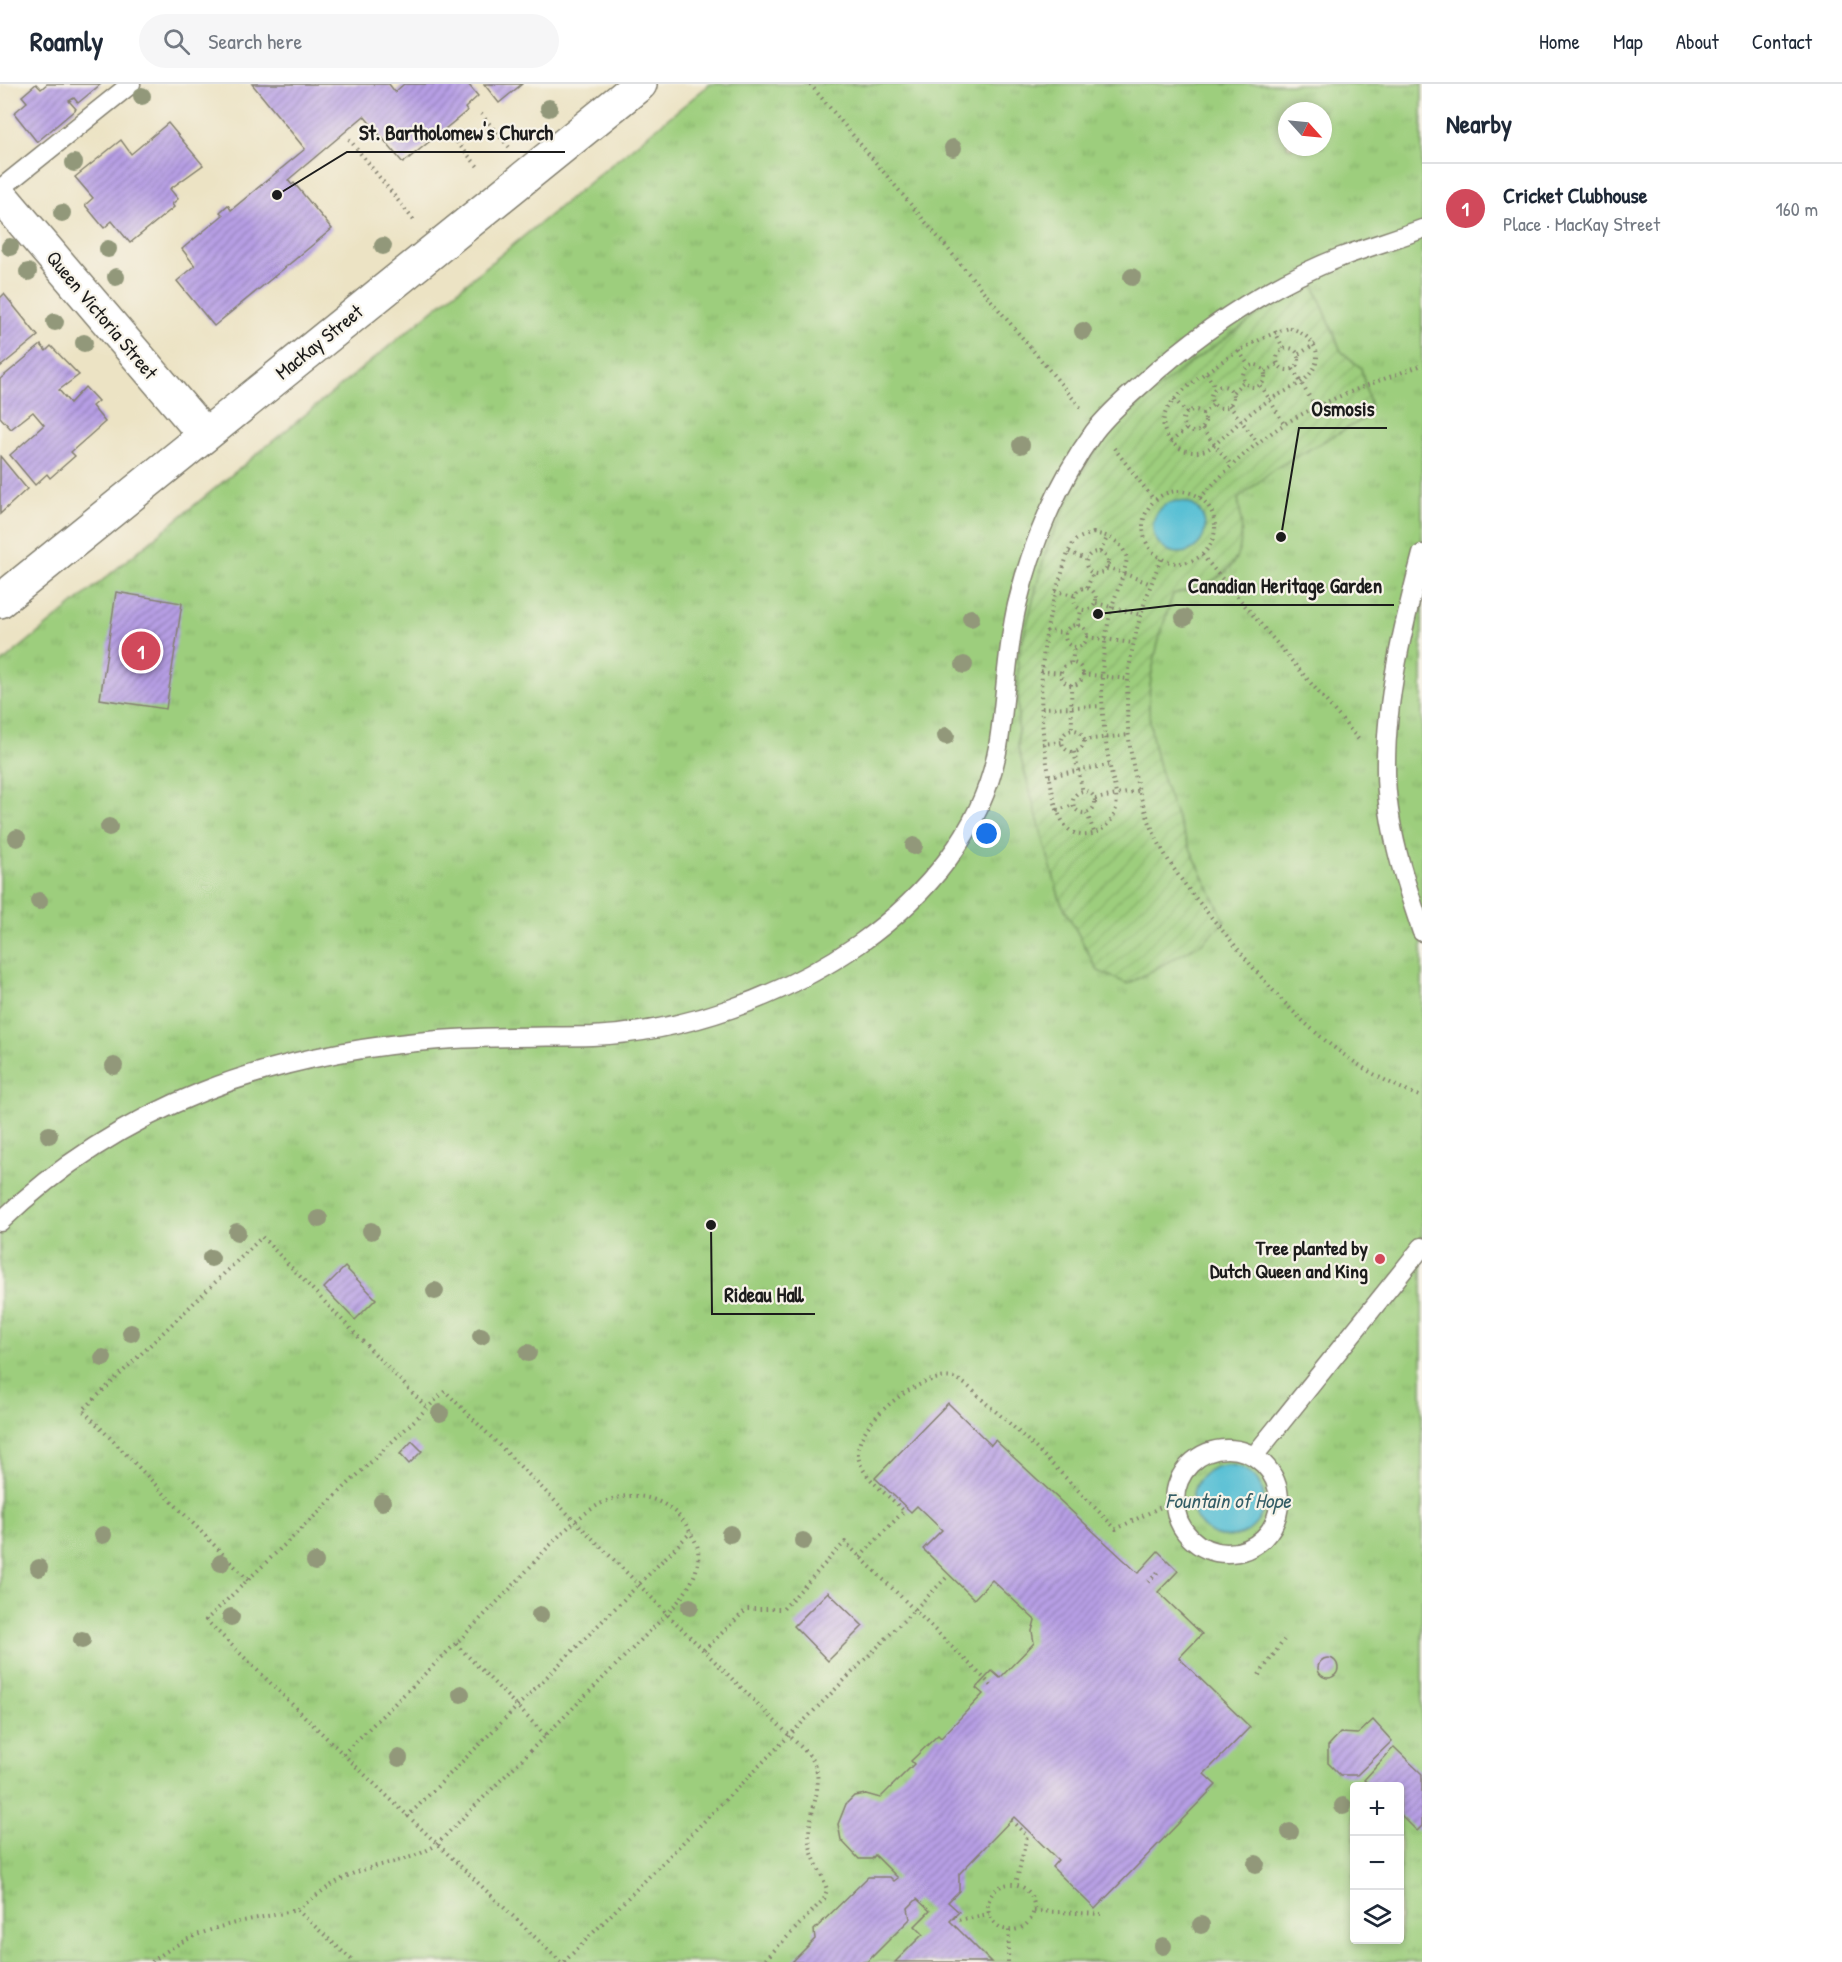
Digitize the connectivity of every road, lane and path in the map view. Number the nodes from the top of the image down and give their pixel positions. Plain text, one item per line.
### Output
1 (130, 84) edge
2 (640, 84) edge
3 (810, 84) edge
4 (481, 114) dead end
5 (449, 133) dead end
6 (349, 139) dead end
7 (512, 150) dead end
8 (483, 174) dead end
9 (0, 189) edge
10 (0, 195) edge
11 (418, 226) dead end
12 (1422, 229) edge
13 (1275, 331) junction
14 (1315, 344) junction
15 (1284, 348) junction
16 (1239, 351) junction
17 (1299, 354) junction
18 (1278, 364) junction
19 (1422, 365) edge
20 (1249, 366) junction
21 (1293, 369) junction
22 (1265, 371) junction
23 (1206, 373) junction
24 (1244, 381) junction
25 (1301, 382) junction
26 (1261, 385) junction
27 (1216, 388) junction
28 (1233, 392) junction
29 (1174, 399) junction
30 (1270, 400) junction
31 (1214, 404) junction
32 (1229, 405) junction
33 (1316, 408) junction
34 (1187, 413) junction
35 (1202, 414) junction
36 (1241, 420) junction
37 (1284, 424) junction
38 (1098, 427) junction
39 (1186, 429) junction
40 (1202, 429) junction
41 (204, 435) junction
42 (1171, 442) junction
43 (1258, 443) junction
44 (1214, 445) junction
45 (1232, 466) junction
46 (1200, 498) junction
47 (1154, 500) junction
48 (1108, 536) junction
49 (1069, 552) junction
50 (1100, 552) junction
51 (1422, 554) edge
52 (1202, 555) junction
53 (1086, 559) junction
54 (1161, 560) junction
55 (1107, 567) junction
56 (1093, 573) junction
57 (1124, 573) junction
58 (1152, 584) junction
59 (1087, 588) junction
60 (1055, 591) junction
61 (1074, 595) junction
62 (0, 602) edge
63 (1096, 603) junction
64 (1112, 607) junction
65 (1081, 610) junction
66 (1141, 615) junction
67 (1078, 626) junction
68 (1047, 632) junction
69 (1066, 633) junction
70 (1087, 637) junction
71 (1105, 639) junction
72 (1133, 644) junction
73 (1074, 647) junction
74 (1072, 663) junction
75 (1041, 671) junction
76 (1061, 673) junction
77 (1082, 674) junction
78 (1101, 676) junction
79 (1128, 679) junction
80 (1071, 684) junction
81 (1102, 706) junction
82 (1071, 707) junction
83 (1042, 708) junction
84 (1072, 730) junction
85 (1129, 735) junction
86 (1104, 738) junction
87 (1083, 740) junction
88 (1062, 742) junction
89 (1042, 744) junction
90 (1074, 752) junction
91 (1109, 765) junction
92 (1078, 771) junction
93 (1386, 772) junction
94 (1049, 776) junction
95 (1138, 790) junction
96 (1083, 792) junction
97 (1116, 795) junction
98 (1095, 799) junction
99 (1074, 805) junction
100 (1057, 810) junction
101 (1087, 813) junction
102 (1095, 835) junction
103 (1422, 932) edge
104 (1422, 1097) edge
105 (0, 1222) edge
106 (1422, 1247) edge
107 (427, 1408) junction
108 (1254, 1456) junction
109 (1174, 1500) junction
110 (575, 1522) junction
111 (691, 1532) junction
112 (860, 1557) junction
113 (1160, 1570) dead end
114 (949, 1575) dead end
115 (248, 1580) junction
116 (1148, 1582) dead end
117 (638, 1584) junction
118 (914, 1610) junction
119 (667, 1614) junction
120 (1284, 1640) dead end
121 (456, 1644) junction
122 (704, 1650) junction
123 (1259, 1675) dead end
124 (992, 1686) dead end
125 (517, 1706) junction
126 (546, 1736) junction
127 (790, 1736) junction
128 (343, 1754) junction
129 (407, 1817) junction
130 (1011, 1820) dead end
131 (436, 1845) junction
132 (1016, 1884) junction
133 (297, 1910) junction
134 (1034, 1911) junction
135 (989, 1914) junction
136 (1101, 1914) dead end
137 (954, 1917) dead end
138 (1009, 1930) junction
139 (152, 1962) edge
140 (354, 1962) edge
141 (562, 1962) edge
142 (763, 1962) edge
143 (1008, 1962) edge

1 - 9 lane
2 - 41 street, MacKay Street
3 - 38 path
4 - 7 path
5 - 8 path
6 - 11 path
10 - 41 street, Queen Victoria Street
12 - 38 lane
13 - 14 path
13 - 15 path
13 - 16 path
14 - 17 path
14 - 25 path
15 - 17 path
15 - 18 path
16 - 20 path
16 - 23 path
17 - 21 path
18 - 21 path
18 - 22 path
19 - 33 path
20 - 22 path
20 - 24 path
21 - 25 path
22 - 26 path
23 - 27 path
23 - 29 path
24 - 26 path
24 - 28 path
25 - 30 path
25 - 33 path
26 - 30 path
27 - 28 path
27 - 31 path
28 - 32 path
29 - 34 path
29 - 42 path
30 - 36 path
30 - 37 path
31 - 32 path
31 - 35 path
32 - 36 path
33 - 37 path
34 - 35 path
34 - 39 path
35 - 40 path
36 - 43 path
36 - 44 path
37 - 43 path
38 - 47 path
38 - 105 lane
39 - 40 path
39 - 42 path
40 - 44 path
41 - 62 street, MacKay Street
42 - 44 path
43 - 45 path
44 - 45 path
45 - 46 path
46 - 47 path
46 - 52 path
47 - 54 path
48 - 49 path
48 - 50 path
48 - 57 path
49 - 53 path
49 - 60 path
50 - 53 path
50 - 55 path
51 - 93 lane
52 - 54 path
52 - 93 path
53 - 56 path
54 - 58 path
55 - 56 path
55 - 57 path
56 - 59 path
57 - 58 path
57 - 64 path
58 - 66 path
59 - 61 path
59 - 63 path
60 - 61 path
60 - 68 path
61 - 65 path
63 - 64 path
63 - 65 path
64 - 66 path
64 - 71 path
65 - 67 path
66 - 72 path
67 - 69 path
67 - 70 path
68 - 69 path
68 - 75 path
69 - 73 path
70 - 71 path
70 - 73 path
71 - 72 path
71 - 78 path
72 - 79 path
73 - 74 path
74 - 76 path
74 - 77 path
75 - 76 path
75 - 83 path
76 - 80 path
77 - 78 path
77 - 80 path
78 - 79 path
78 - 81 path
79 - 85 path
80 - 82 path
81 - 82 path
81 - 86 path
82 - 83 path
82 - 84 path
83 - 89 path
84 - 87 path
84 - 88 path
85 - 86 path
85 - 95 path
86 - 87 path
86 - 91 path
87 - 90 path
88 - 89 path
88 - 90 path
89 - 94 path
90 - 92 path
91 - 92 path
91 - 97 path
92 - 94 path
92 - 96 path
93 - 103 lane
94 - 100 path
95 - 97 path
95 - 104 path
96 - 98 path
96 - 99 path
97 - 98 path
97 - 102 path
98 - 101 path
99 - 100 path
99 - 101 path
100 - 102 path
101 - 102 path
106 - 108 lane
107 - 110 path
107 - 115 path
107 - 115 path
108 - 109 lane
108 - 109 lane
109 - 112 path
110 - 111 path
110 - 117 path
110 - 121 path
111 - 117 path
111 - 119 path
112 - 118 path
112 - 122 path
113 - 116 path
114 - 118 path
115 - 128 path
117 - 119 path
117 - 125 path
118 - 124 path
118 - 127 path
119 - 122 path
119 - 126 path
120 - 123 path
121 - 125 path
121 - 128 path
122 - 127 path
125 - 126 path
125 - 129 path
126 - 131 path
127 - 141 path
127 - 142 path
128 - 129 path
129 - 131 path
130 - 132 path
131 - 133 path
131 - 141 path
132 - 134 path
132 - 135 path
133 - 139 path
133 - 140 path
134 - 136 path
134 - 138 path
135 - 137 path
135 - 138 path
138 - 143 path

